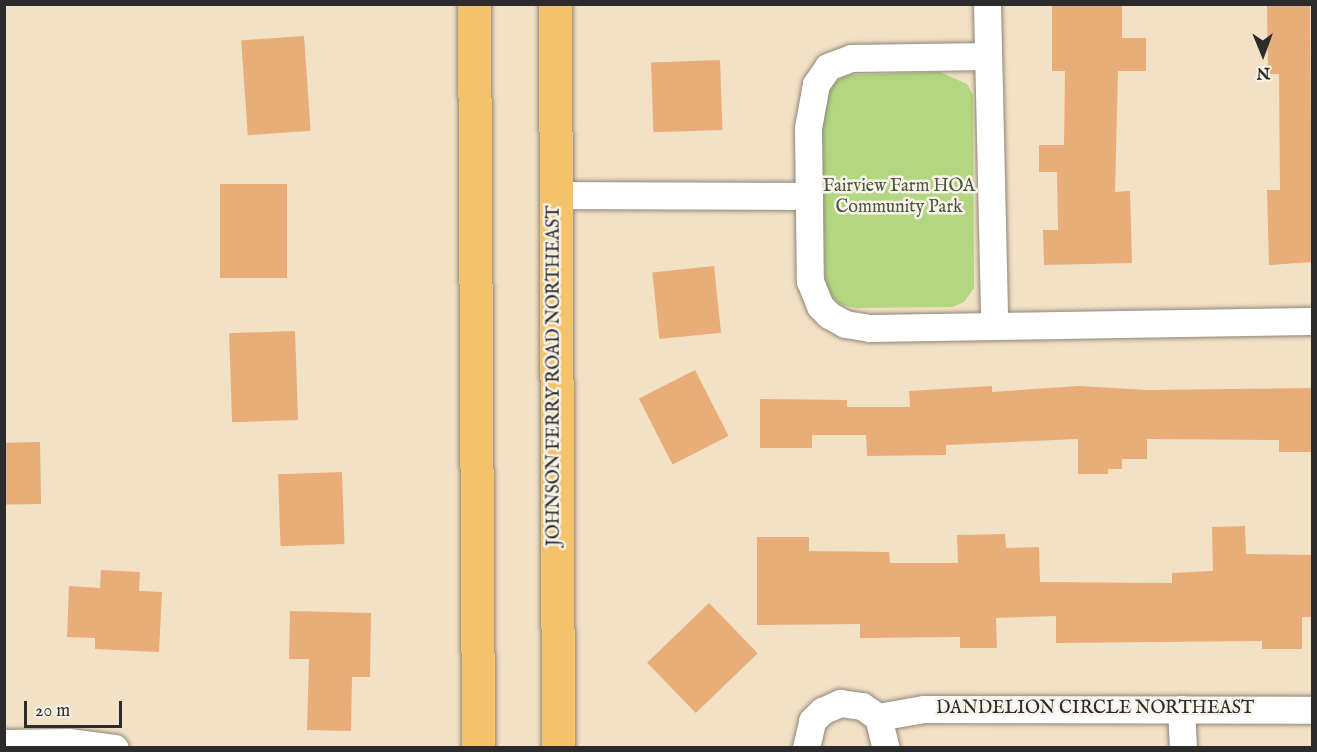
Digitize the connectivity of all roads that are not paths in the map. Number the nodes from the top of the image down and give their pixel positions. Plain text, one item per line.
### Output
1 (474, 4) edge
2 (555, 4) edge
3 (987, 4) edge
4 (988, 56) junction
5 (554, 195) junction
6 (809, 196) junction
7 (1312, 321) edge
8 (994, 324) junction
9 (1182, 709) junction
10 (1312, 710) edge
11 (878, 717) junction
12 (4, 743) edge
13 (115, 747) edge
14 (478, 747) edge
15 (558, 747) edge
16 (806, 747) edge
17 (886, 747) edge
18 (1183, 747) edge

1 - 14 main road
2 - 5 main road, JOHNSON FERRY ROAD NORTHEAST
3 - 4 street
4 - 6 street
4 - 8 street
5 - 6 street
5 - 15 main road, JOHNSON FERRY ROAD NORTHEAST
6 - 8 street
7 - 8 street
9 - 10 street, DANDELION CIRCLE NORTHEAST
9 - 11 street, DANDELION CIRCLE NORTHEAST
9 - 18 street
11 - 16 street
11 - 17 street
12 - 13 street

